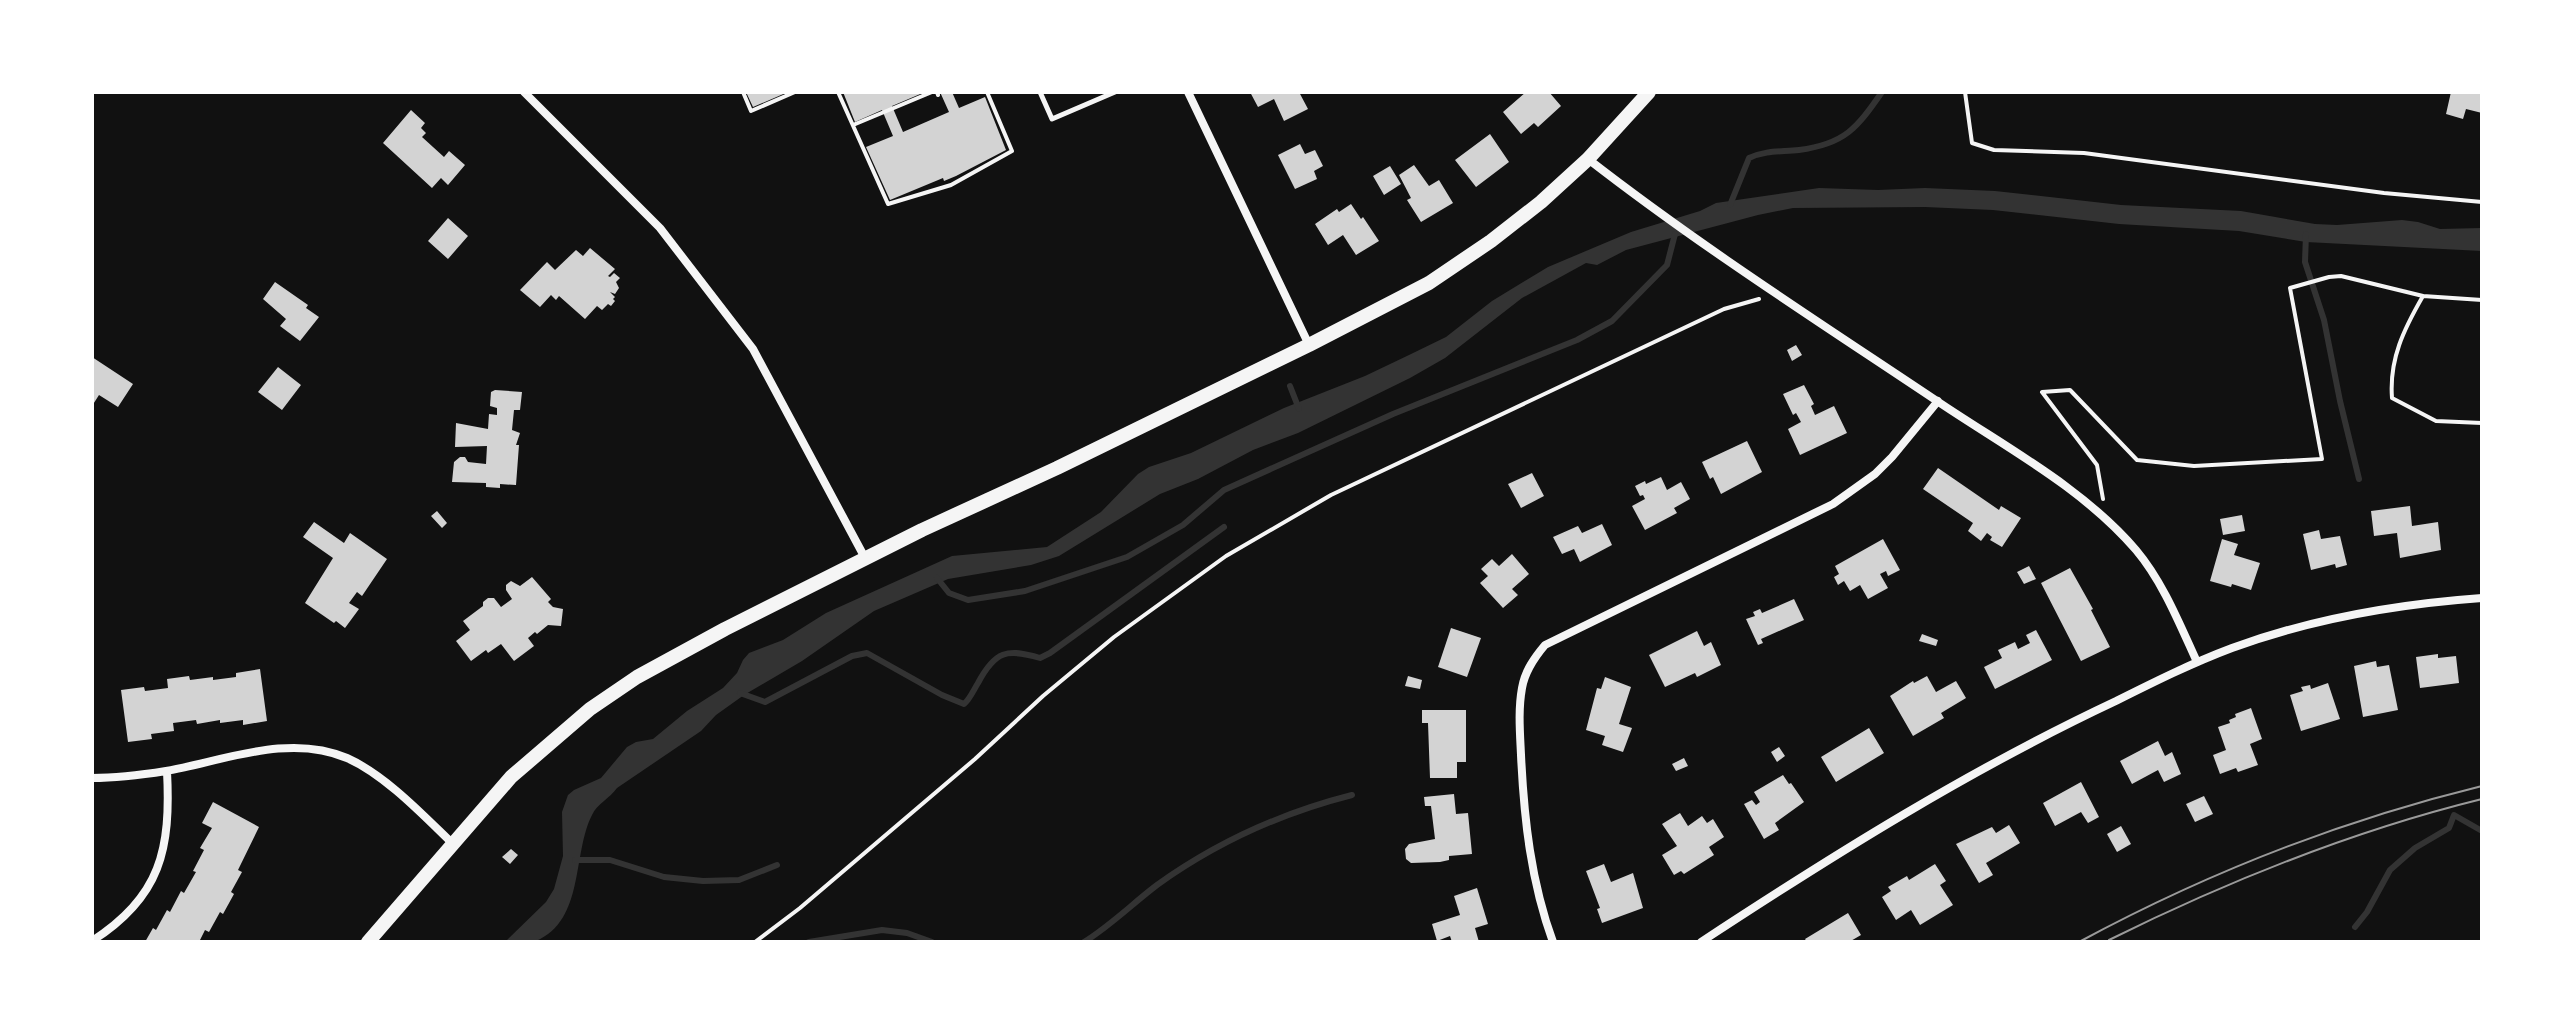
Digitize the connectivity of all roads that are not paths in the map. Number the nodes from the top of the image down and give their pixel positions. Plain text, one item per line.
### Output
1 (524, 92) edge
2 (1040, 92) edge
3 (1115, 92) edge
4 (1188, 92) edge
5 (1649, 92) edge
6 (1588, 159) junction
7 (1309, 345) junction
8 (1938, 401) junction
9 (865, 558) junction
10 (2482, 598) edge
11 (2197, 662) junction
12 (167, 771) junction
13 (92, 778) edge
14 (452, 843) junction
15 (92, 941) edge
16 (368, 942) edge
17 (1553, 942) edge
18 (1701, 942) edge

1 - 9 street
2 - 3 lane
4 - 7 street
5 - 6 street
6 - 7 street
6 - 8 street
7 - 9 street
8 - 11 street
8 - 17 street
9 - 14 street
10 - 11 street
11 - 18 street
12 - 13 street
12 - 14 street
12 - 15 street
14 - 16 street

